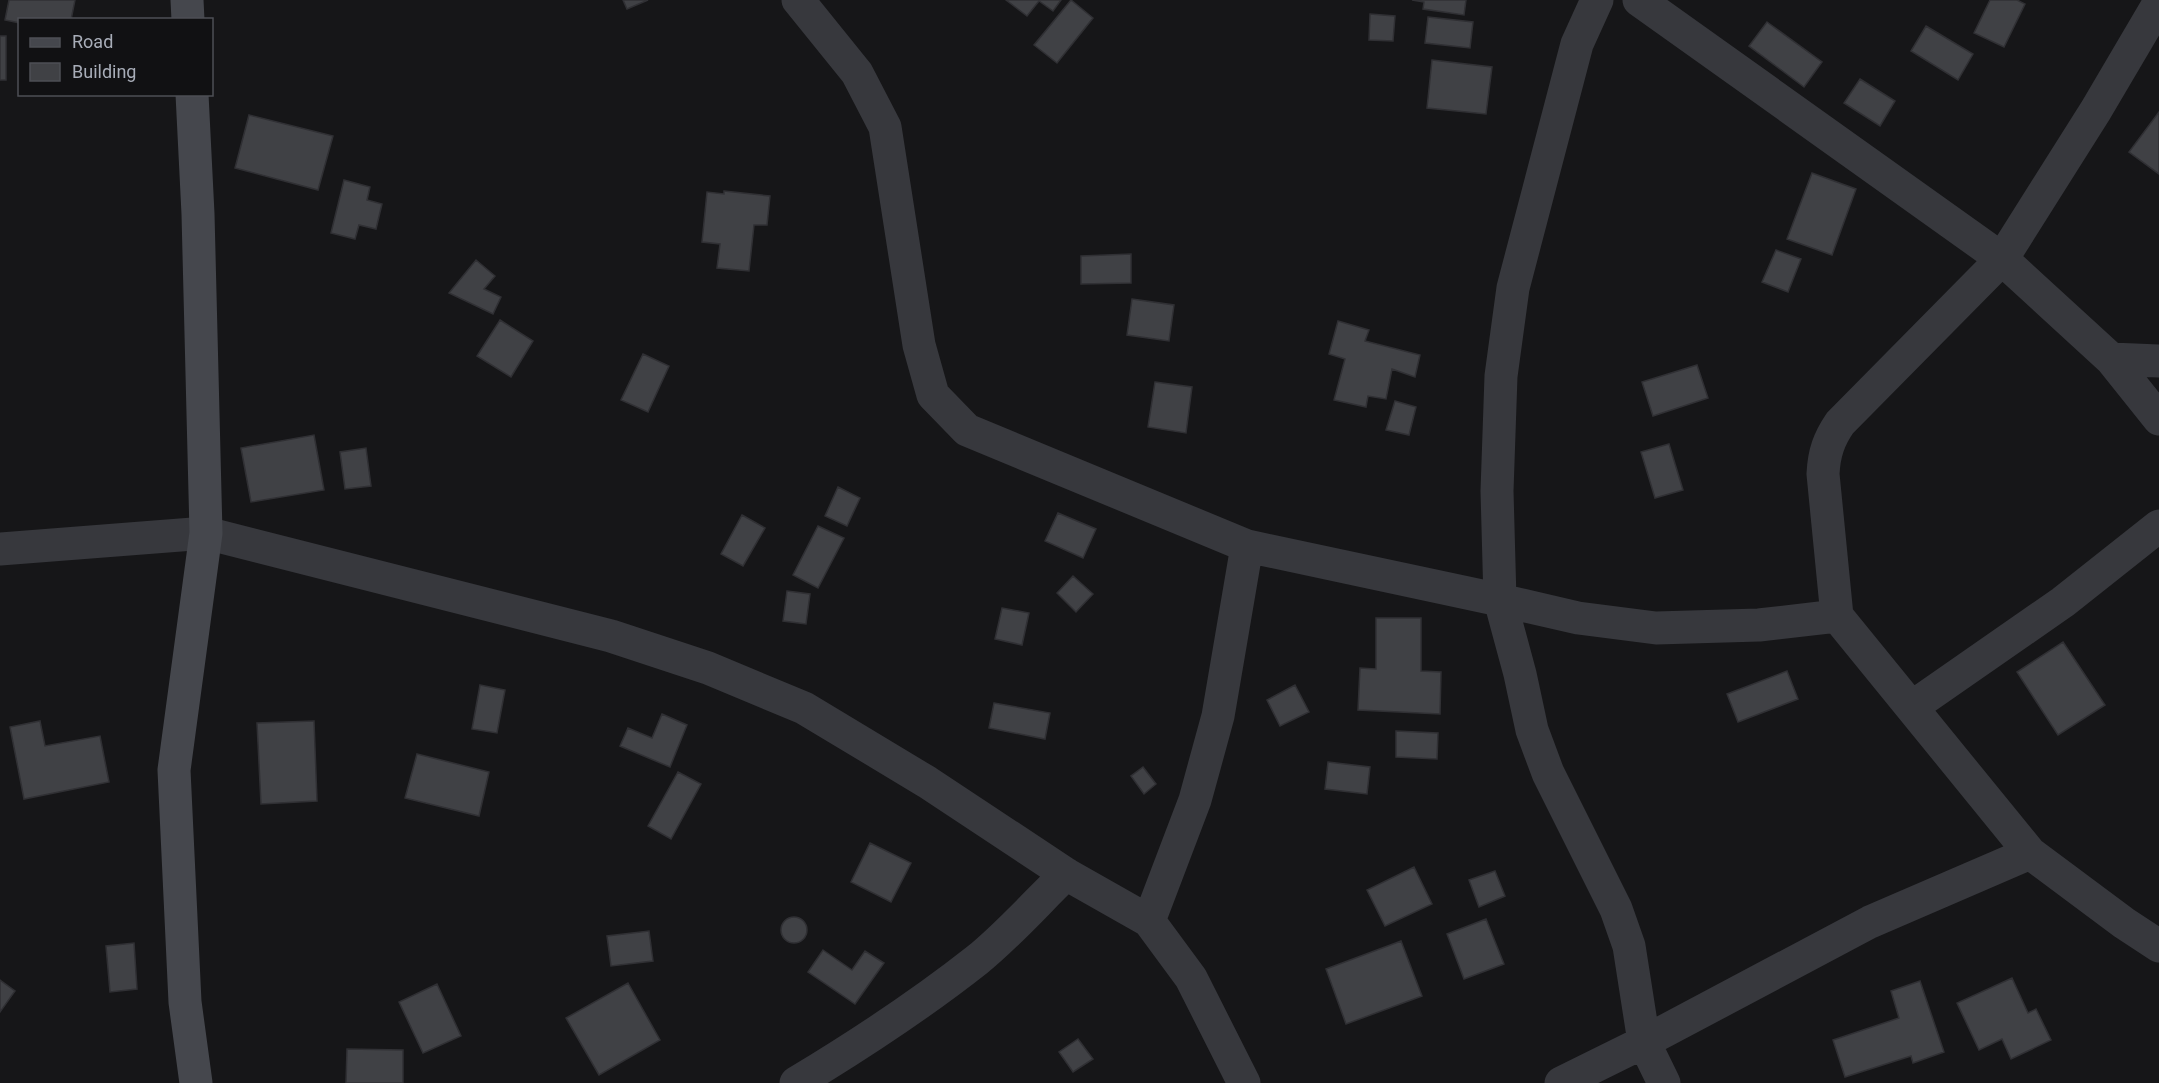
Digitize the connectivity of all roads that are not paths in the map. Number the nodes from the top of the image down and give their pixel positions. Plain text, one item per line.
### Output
1 (187, 0) edge
2 (798, 0) edge
3 (1597, 0) edge
4 (1642, 1) edge
5 (2159, 3) edge
6 (188, 18) edge
7 (192, 96) edge
8 (2002, 259) junction
9 (2110, 359) junction
10 (2159, 361) edge
11 (2159, 418) edge
12 (2159, 526) edge
13 (206, 533) junction
14 (1247, 546) junction
15 (0, 549) edge
16 (1500, 600) junction
17 (1837, 616) junction
18 (1912, 707) junction
19 (2030, 853) junction
20 (1066, 874) junction
21 (1149, 921) junction
22 (2159, 946) edge
23 (1644, 1042) junction
24 (196, 1083) edge
25 (796, 1083) edge
26 (1244, 1083) edge
27 (1561, 1083) edge
28 (1664, 1083) edge

1 - 6 street
2 - 14 street
3 - 16 street
4 - 8 street
5 - 8 street
7 - 13 street
8 - 9 street
8 - 17 street
9 - 10 street
9 - 11 street
12 - 18 street
13 - 15 street
13 - 20 street
13 - 24 street
14 - 16 street
14 - 21 street
16 - 17 street
16 - 23 street
17 - 18 street
18 - 19 street
19 - 22 street
19 - 23 street
20 - 21 street
20 - 25 street
21 - 26 street
23 - 27 street
23 - 28 street

